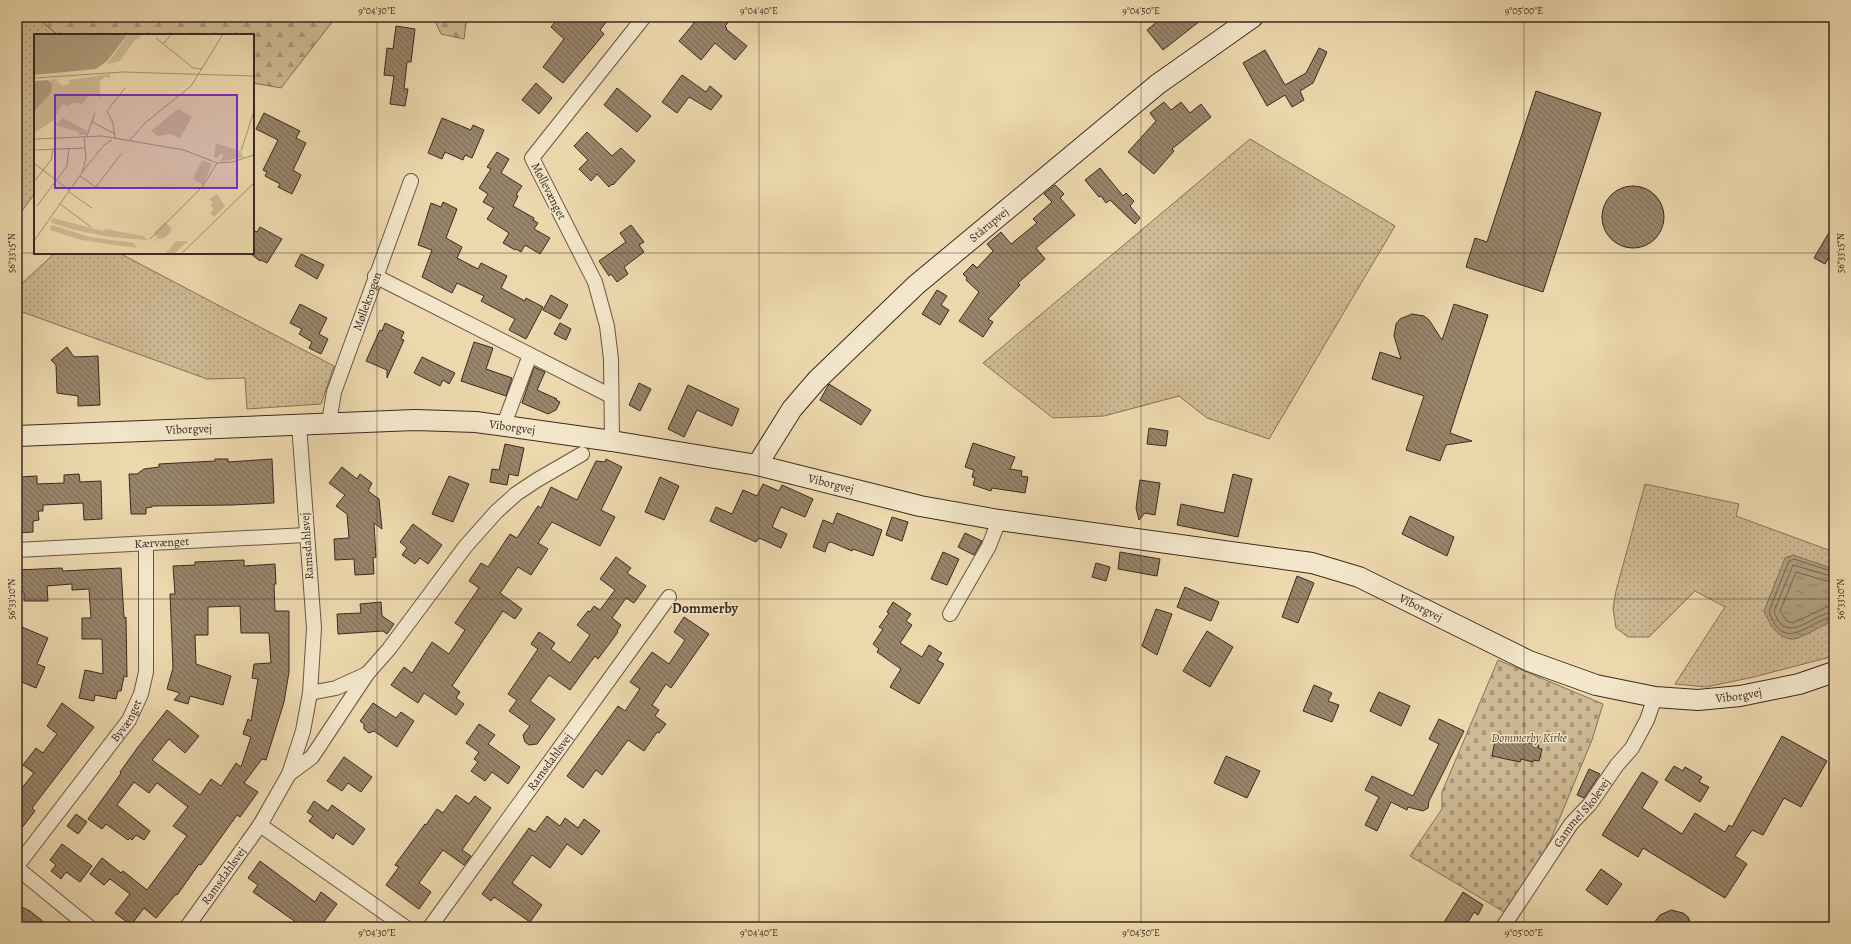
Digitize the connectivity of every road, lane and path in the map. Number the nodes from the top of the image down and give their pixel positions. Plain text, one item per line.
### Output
1 (644, 17) edge
2 (1253, 17) edge
3 (411, 181) dead end
4 (375, 276) junction
5 (530, 354) junction
6 (611, 396) junction
7 (329, 422) junction
8 (299, 424) junction
9 (503, 427) junction
10 (17, 436) edge
11 (612, 440) junction
12 (582, 454) dead end
13 (757, 465) junction
14 (999, 520) junction
15 (306, 535) junction
16 (146, 544) junction
17 (17, 550) edge
18 (669, 597) dead end
19 (950, 614) dead end
20 (1834, 672) edge
21 (367, 674) junction
22 (310, 693) junction
23 (1655, 697) junction
24 (289, 774) junction
25 (260, 825) junction
26 (17, 867) edge
27 (89, 927) edge
28 (187, 927) edge
29 (405, 927) edge
30 (430, 927) edge
31 (1503, 927) edge

1 - 6 street, Møllevænget
2 - 13 street, Stårupvej
3 - 4 street, Møllekrogen
4 - 5 street
4 - 7 street, Møllekrogen
5 - 6 street
5 - 9 street
6 - 11 street, Møllevænget
7 - 8 street, Viborgvej
7 - 9 street, Viborgvej
8 - 10 street, Viborgvej
8 - 15 street, Ramsdahlsvej
9 - 11 street, Viborgvej
11 - 13 street, Viborgvej
12 - 21 street, Ramsdahlsvej
13 - 14 street, Viborgvej
14 - 19 street
14 - 23 street, Viborgvej
15 - 16 street, Kærvænget
15 - 22 street, Ramsdahlsvej
16 - 17 street, Kærvænget
16 - 26 street, Byvænget
18 - 30 street, Ramsdahlsvej
20 - 23 street, Viborgvej
21 - 22 street, Ramsdahlsvej
21 - 24 street, Ramsdahlsvej
22 - 24 street, Ramsdahlsvej
23 - 31 street, Gammel Skolevej
24 - 25 street, Ramsdahlsvej
25 - 28 street, Ramsdahlsvej
25 - 29 street
26 - 27 street

